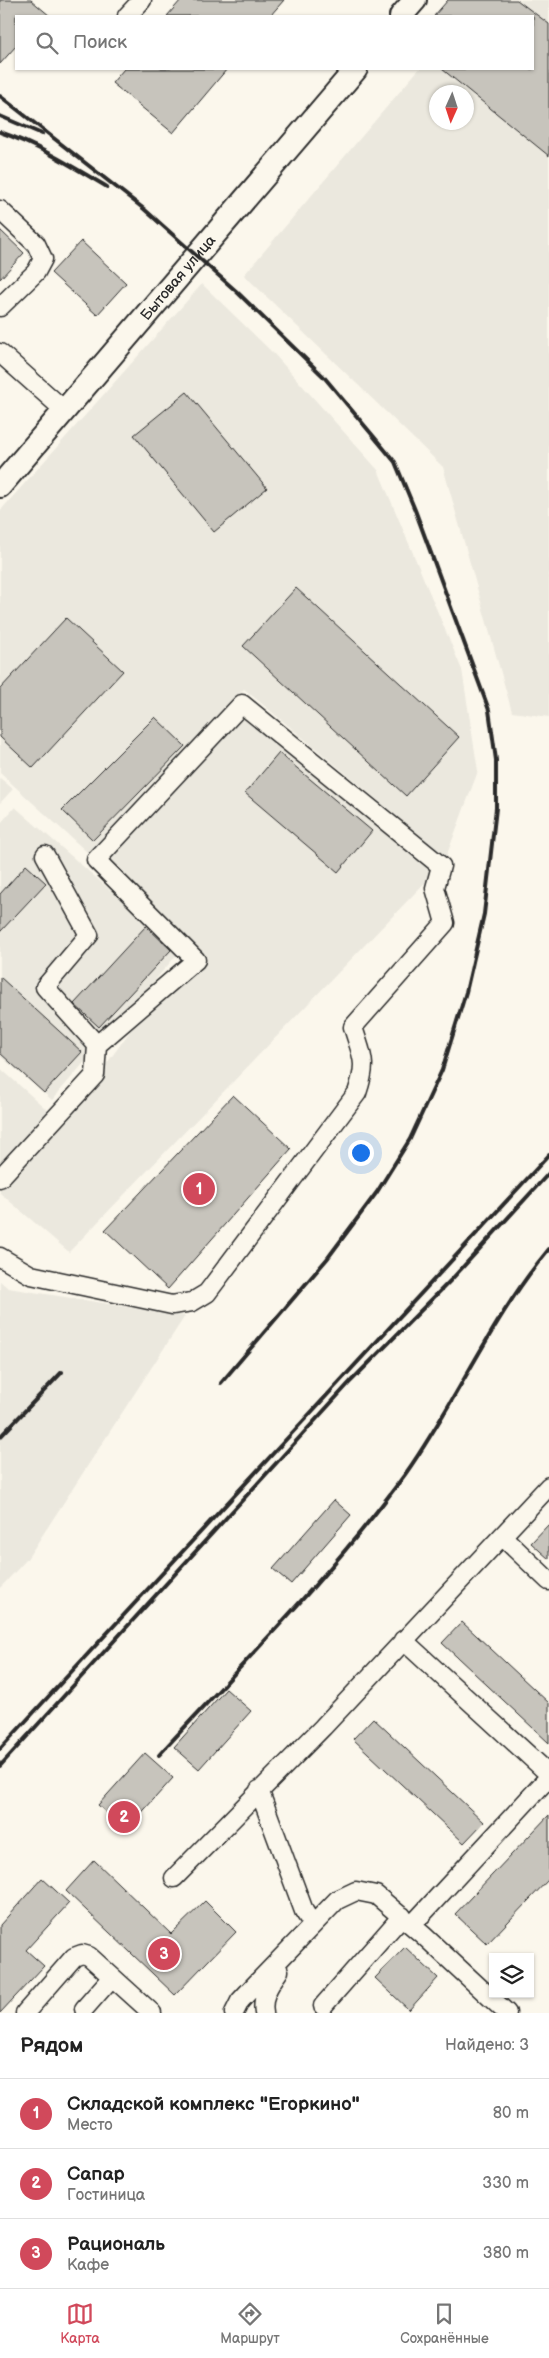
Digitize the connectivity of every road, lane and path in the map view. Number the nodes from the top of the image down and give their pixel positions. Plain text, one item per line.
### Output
1 (142, 0) edge
2 (415, 0) edge
3 (128, 15) edge
4 (402, 15) edge
5 (355, 70) edge
6 (0, 210) edge
7 (0, 308) edge
8 (0, 353) edge
9 (64, 410) junction
10 (0, 486) edge
11 (45, 855) dead end
12 (97, 1045) junction
13 (0, 1178) edge
14 (0, 1257) edge
15 (549, 1486) edge
16 (502, 1536) junction
17 (549, 1581) edge
18 (403, 1640) junction
19 (549, 1775) edge
20 (259, 1790) junction
21 (174, 1878) dead end
22 (407, 1921) junction
23 (314, 1925) junction
24 (292, 1949) junction
25 (112, 1977) junction
26 (323, 2006) dead end
27 (85, 2012) edge
28 (25, 2013) edge
29 (152, 2013) edge
30 (234, 2013) edge
31 (264, 2013) edge
32 (507, 2013) edge

1 - 3 lane
2 - 4 main road
5 - 9 main road, Бытовая улица
6 - 7 lane
8 - 9 lane
9 - 10 main road, Бытовая улица
11 - 12 lane
12 - 13 lane
12 - 14 lane
15 - 16 lane
16 - 17 lane
16 - 18 lane
18 - 19 lane
18 - 20 lane
19 - 22 lane
20 - 21 lane
20 - 23 lane
22 - 23 lane
22 - 26 lane
22 - 32 lane
23 - 24 lane
24 - 30 lane
24 - 31 lane
25 - 27 lane
25 - 28 lane
25 - 29 lane

